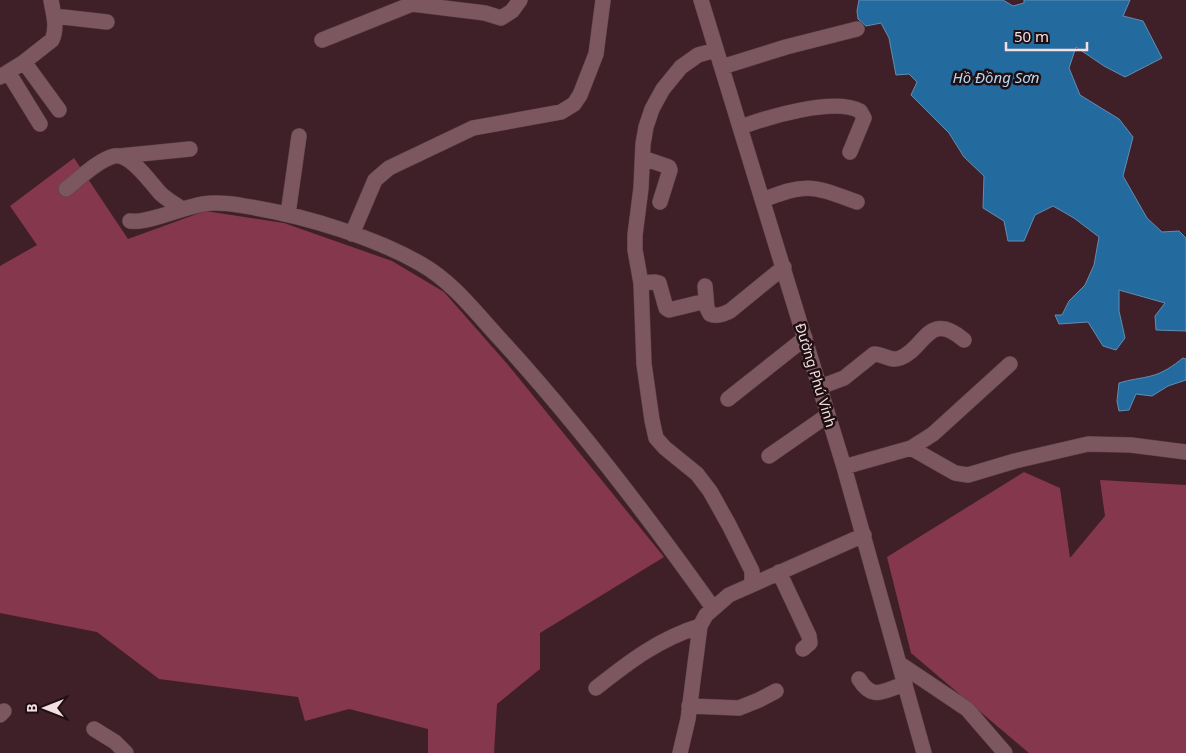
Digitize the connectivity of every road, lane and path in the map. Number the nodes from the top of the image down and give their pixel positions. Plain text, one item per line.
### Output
1 (51, 0) edge
2 (520, 0) edge
3 (603, 0) edge
4 (702, 0) edge
5 (54, 16) junction
6 (106, 22) dead end
7 (857, 29) dead end
8 (322, 40) dead end
9 (716, 50) junction
10 (24, 62) junction
11 (722, 67) junction
12 (4, 75) edge
13 (59, 110) dead end
14 (40, 124) dead end
15 (741, 127) junction
16 (299, 136) dead end
17 (190, 148) dead end
18 (850, 152) dead end
19 (120, 156) junction
20 (643, 158) junction
21 (66, 189) dead end
22 (763, 200) junction
23 (660, 202) dead end
24 (857, 202) dead end
25 (182, 209) junction
26 (288, 214) junction
27 (130, 221) dead end
28 (352, 234) junction
29 (784, 267) junction
30 (641, 283) junction
31 (705, 286) dead end
32 (706, 301) junction
33 (805, 338) junction
34 (964, 340) dead end
35 (1010, 364) dead end
36 (820, 387) junction
37 (728, 399) dead end
38 (828, 415) junction
39 (911, 448) junction
40 (1186, 452) edge
41 (769, 456) dead end
42 (844, 467) junction
43 (864, 536) junction
44 (780, 572) junction
45 (752, 584) junction
46 (713, 608) junction
47 (700, 626) junction
48 (803, 649) dead end
49 (900, 664) junction
50 (859, 679) dead end
51 (906, 684) junction
52 (596, 688) dead end
53 (776, 691) dead end
54 (690, 706) junction
55 (94, 729) dead end
56 (126, 753) edge
57 (680, 753) edge
58 (924, 753) edge
59 (1005, 753) edge

1 - 5 street
2 - 8 street
3 - 28 street
4 - 9 street, Đường Phú Vinh
5 - 6 street
5 - 10 street
7 - 11 street
9 - 11 street, Đường Phú Vinh
9 - 20 street
10 - 12 street
10 - 13 street
11 - 15 street, Đường Phú Vinh
12 - 14 street
15 - 18 street
15 - 22 street, Đường Phú Vinh
16 - 26 street
17 - 19 street
19 - 21 street
19 - 25 street
20 - 23 street
20 - 30 street
22 - 24 street
22 - 29 street, Đường Phú Vinh
25 - 26 street
25 - 27 street
26 - 28 street
28 - 46 street
29 - 32 street
29 - 33 street, Đường Phú Vinh
30 - 32 street
30 - 45 street
31 - 32 street
33 - 36 street, Đường Phú Vinh
33 - 37 street
34 - 36 street
35 - 39 street
36 - 38 street, Đường Phú Vinh
38 - 41 street
38 - 42 street, Đường Phú Vinh
39 - 40 street
39 - 42 street
42 - 43 street, Đường Phú Vinh
43 - 44 street
43 - 49 street, Đường Phú Vinh
44 - 45 street
44 - 48 street
45 - 46 street
46 - 47 street
47 - 52 street
47 - 54 street
49 - 51 street, Đường Phú Vinh
49 - 59 street
50 - 51 street
51 - 58 street, Đường Phú Vinh
53 - 54 street
54 - 57 street
55 - 56 street

